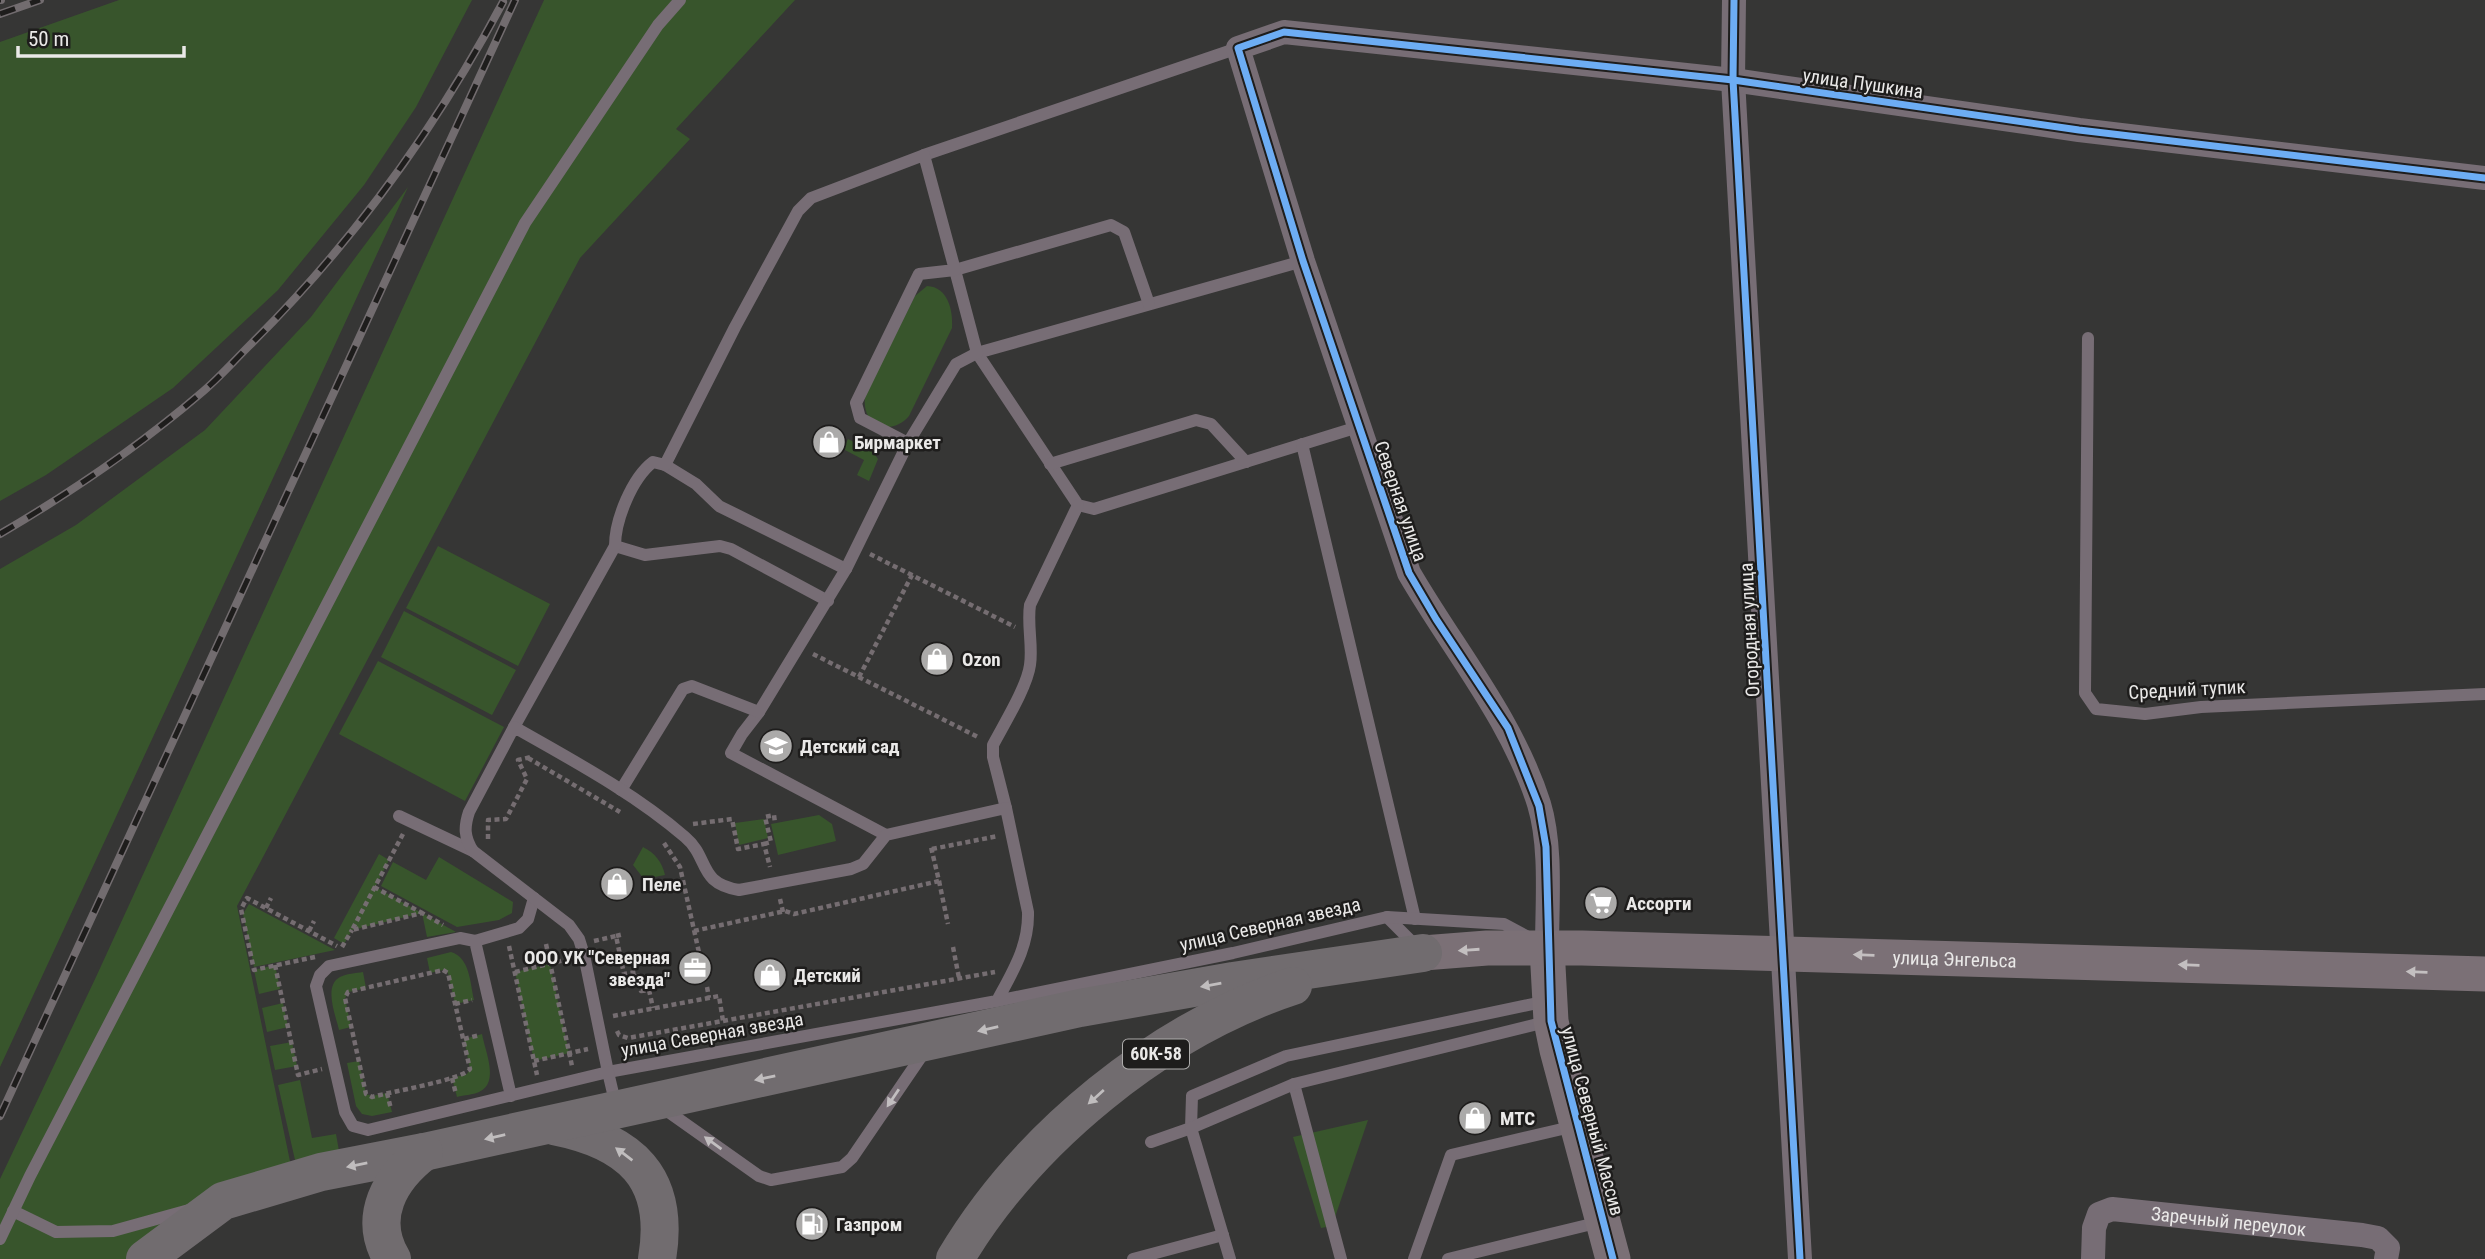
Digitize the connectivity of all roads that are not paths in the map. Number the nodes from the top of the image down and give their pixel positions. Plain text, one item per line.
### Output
1 (680, 0) edge
2 (1734, 0) edge
3 (1238, 48) junction
4 (1734, 80) junction
5 (924, 155) junction
6 (2485, 178) edge
7 (1303, 261) junction
8 (955, 271) junction
9 (1149, 304) junction
10 (2088, 338) dead end
11 (977, 353) junction
12 (1358, 427) junction
13 (908, 443) junction
14 (1302, 444) junction
15 (1246, 462) junction
16 (1050, 464) junction
17 (665, 465) junction
18 (1078, 505) junction
19 (615, 546) junction
20 (846, 569) junction
21 (828, 601) junction
22 (2485, 694) edge
23 (759, 712) junction
24 (514, 727) junction
25 (621, 790) junction
26 (1006, 808) junction
27 (404, 819) road end
28 (886, 835) junction
29 (473, 851) junction
30 (534, 898) junction
31 (1387, 917) junction
32 (1419, 936) junction
33 (475, 941) junction
34 (1547, 948) junction
35 (1783, 953) junction
36 (2485, 974) edge
37 (997, 1001) junction
38 (1550, 1011) junction
39 (931, 1042) junction
40 (608, 1072) junction
41 (1294, 1084) junction
42 (511, 1096) junction
43 (655, 1102) junction
44 (544, 1107) junction
45 (617, 1110) junction
46 (1577, 1125) junction
47 (1191, 1128) junction
48 (1151, 1142) dead end
49 (424, 1153) junction
50 (223, 1201) junction
51 (13, 1211) junction
52 (1603, 1221) junction
53 (1223, 1235) junction
54 (0, 1239) edge
55 (145, 1259) edge
56 (392, 1259) edge
57 (657, 1259) edge
58 (955, 1259) edge
59 (1133, 1259) edge
60 (1230, 1259) edge
61 (1341, 1259) edge
62 (1414, 1259) edge
63 (1448, 1259) edge
64 (1613, 1259) edge
65 (1800, 1259) edge
66 (2093, 1259) edge
67 (2386, 1259) edge

1 - 51 lane
2 - 4 street, Огородная улица
3 - 4 street, улица Пушкина
3 - 5 lane
3 - 7 street, Северная улица
4 - 6 street, улица Пушкина
4 - 35 street, Огородная улица
5 - 8 lane
5 - 17 lane
7 - 9 lane
7 - 12 street, Северная улица
8 - 9 lane
8 - 11 lane
8 - 13 lane
9 - 11 lane
10 - 22 lane, Средний тупик
11 - 13 lane
11 - 16 lane
12 - 14 lane
12 - 34 street, Северная улица
13 - 20 lane
14 - 15 lane
14 - 32 lane
15 - 16 lane
15 - 18 lane
16 - 18 lane
17 - 19 lane
17 - 20 lane
18 - 26 lane
19 - 21 lane
19 - 24 lane
20 - 21 lane
21 - 23 lane
23 - 25 lane
23 - 28 lane
24 - 25 lane
24 - 29 lane
25 - 28 lane
26 - 28 lane
26 - 37 lane
27 - 29 lane, улица Северная звезда
29 - 30 lane, улица Северная звезда
30 - 33 lane
30 - 40 lane, улица Северная звезда
31 - 32 lane
31 - 32 lane, улица Северная звезда
31 - 37 lane, улица Северная звезда
32 - 34 main road, улица Энгельса
32 -> 39 highway
32 -> 58 highway, 60К-58
33 - 42 lane
33 - 42 lane
34 - 35 main road, улица Энгельса
34 - 38 main road, улица Северный Массив
36 -> 35 main road, улица Энгельса
35 - 65 street, Огородная улица
37 - 40 lane, улица Северная звезда
38 - 41 lane
38 - 46 main road, улица Северный Массив
38 - 47 lane
39 -> 43 highway
39 -> 43 lane
40 - 44 lane
40 - 45 lane
41 - 47 lane
41 - 61 lane
42 - 44 lane
43 - 45 highway
44 - 45 highway
44 -> 49 highway
57 -> 44 highway
46 - 52 main road, улица Северный Массив
46 - 62 lane
47 - 48 lane
47 - 53 lane
49 -> 50 highway
49 - 56 highway
50 - 51 lane
50 - 55 highway
51 - 54 lane
52 - 63 lane
52 - 64 main road, улица Северный Массив
53 - 59 lane
53 - 60 lane
66 - 67 street, Заречный переулок

